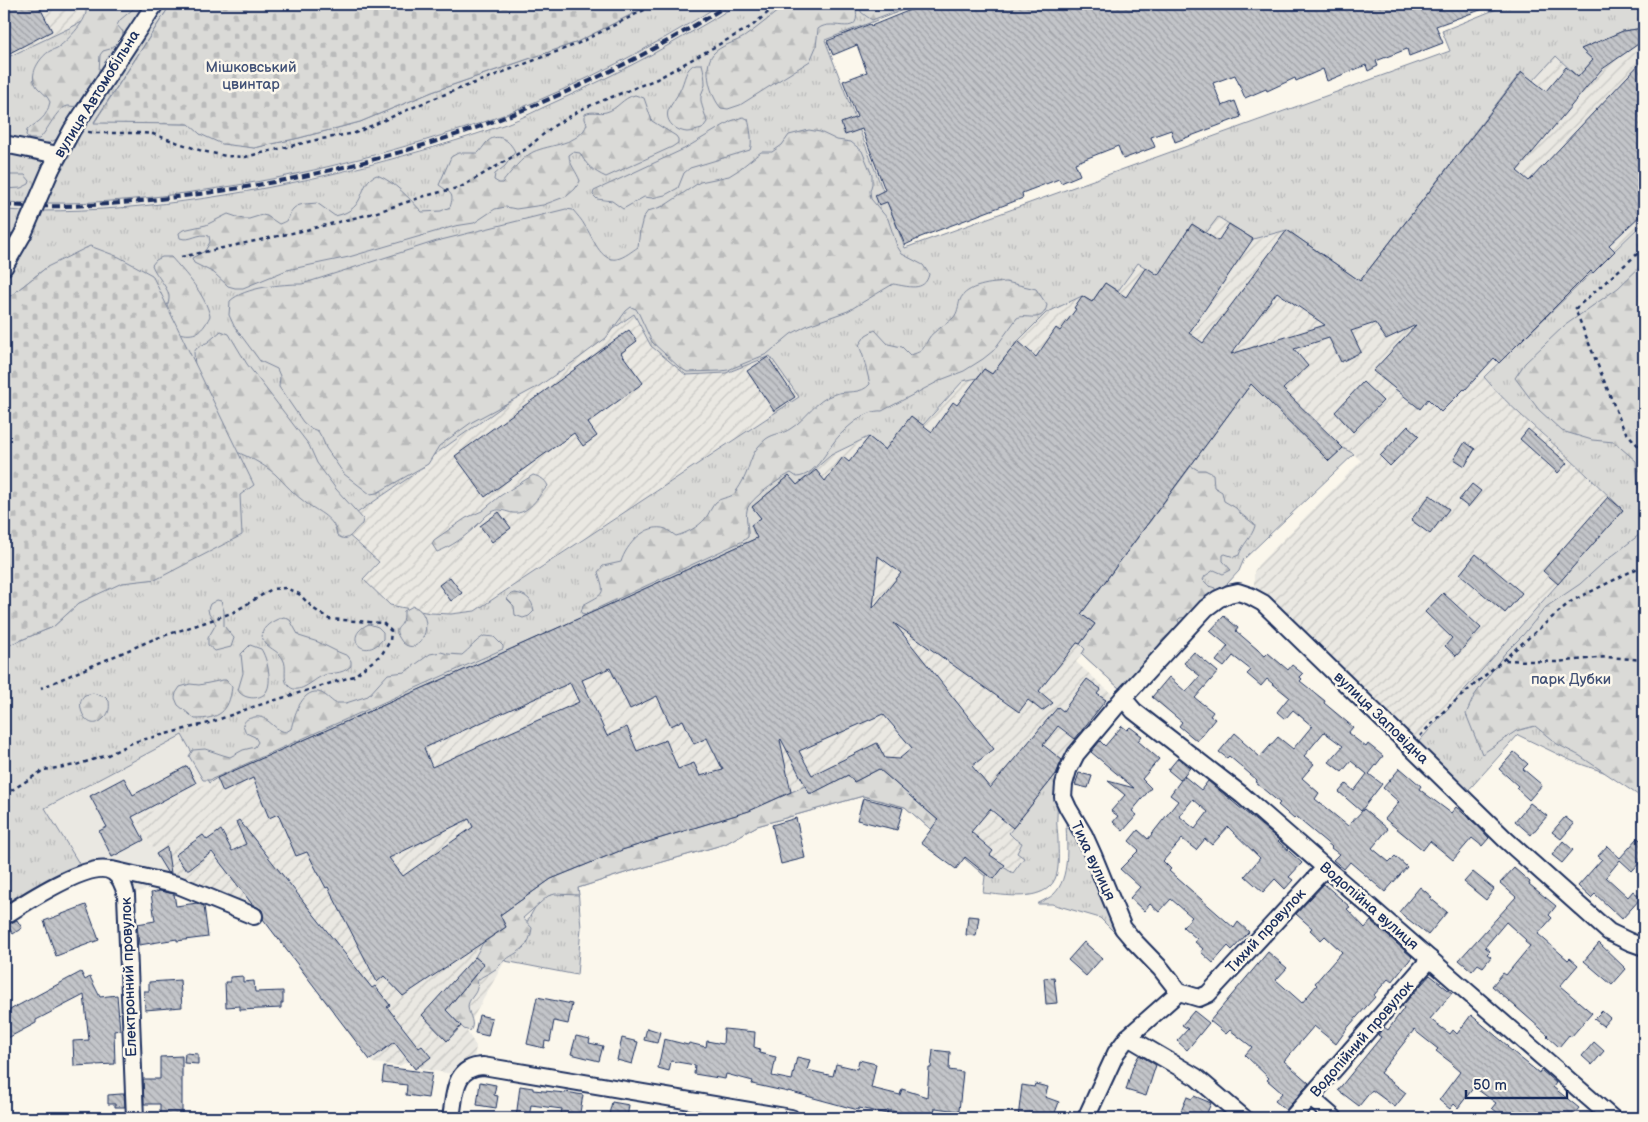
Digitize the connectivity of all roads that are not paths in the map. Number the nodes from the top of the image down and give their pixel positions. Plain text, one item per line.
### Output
1 (155, 4) edge
2 (4, 144) edge
3 (55, 162) junction
4 (4, 267) edge
5 (1123, 698) junction
6 (1325, 868) junction
7 (112, 870) junction
8 (4, 916) edge
9 (254, 916) dead end
10 (1644, 947) edge
11 (1430, 959) junction
12 (1179, 992) junction
13 (1128, 1037) junction
14 (1311, 1098) junction
15 (135, 1118) edge
16 (451, 1118) edge
17 (790, 1118) edge
18 (1086, 1118) edge
19 (1244, 1118) edge
20 (1292, 1118) edge
21 (1334, 1118) edge
22 (1612, 1118) edge

1 - 3 street, вулиця Автомобільна
2 - 3 street
3 - 4 street, вулиця Автомобільна, bridge
5 - 6 street, Водопійна вулиця
5 - 10 street, вулиця Заповідна
5 - 12 street, Тиха вулиця
6 - 11 street, Водопійна вулиця
6 - 12 street, Тихий провулок
7 - 8 street
7 - 9 street
7 - 15 street, Електронний провулок
11 - 14 street, Водопійний провулок
11 - 22 street, Водопійна вулиця
12 - 13 street
13 - 18 street
13 - 19 street
14 - 20 street, Водопійний провулок
14 - 21 street
16 - 17 street

